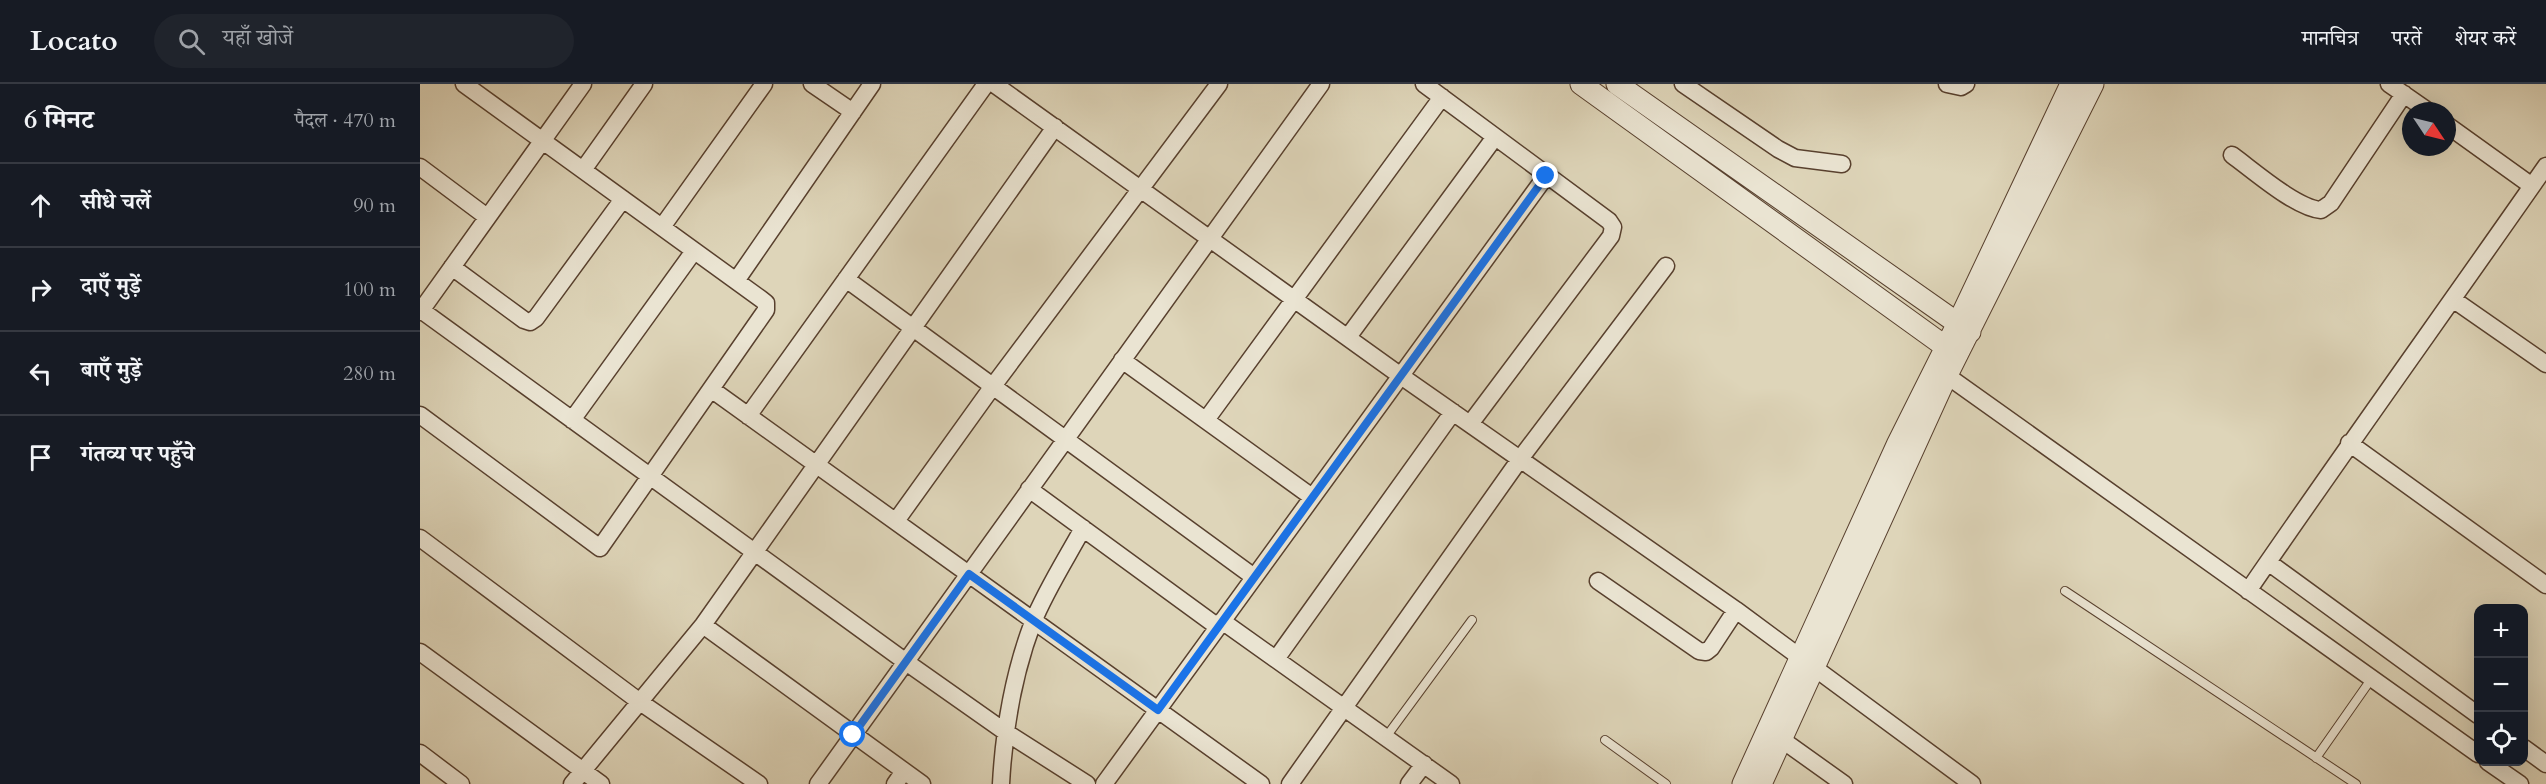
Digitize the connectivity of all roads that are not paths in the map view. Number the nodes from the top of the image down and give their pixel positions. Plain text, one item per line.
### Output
1 (464, 84) edge
2 (583, 84) edge
3 (644, 84) edge
4 (764, 84) edge
5 (812, 84) edge
6 (872, 84) edge
7 (986, 84) edge
8 (994, 84) edge
9 (1219, 84) edge
10 (1321, 84) edge
11 (1424, 84) edge
12 (1581, 84) edge
13 (1617, 84) edge
14 (1683, 84) edge
15 (1947, 84) edge
16 (1966, 84) edge
17 (2071, 84) edge
18 (2093, 84) edge
19 (2389, 84) edge
20 (2404, 94) junction
21 (1442, 97) junction
22 (2415, 102) edge
23 (853, 112) junction
24 (1054, 128) junction
25 (2456, 131) edge
26 (1495, 137) junction
27 (542, 141) junction
28 (2232, 155) dead end
29 (1842, 165) dead end
30 (2546, 166) edge
31 (420, 167) edge
32 (583, 170) junction
33 (1546, 176) junction
34 (2532, 186) junction
35 (1141, 189) junction
36 (623, 199) junction
37 (488, 217) junction
38 (662, 227) junction
39 (1210, 238) junction
40 (694, 251) junction
41 (1665, 266) dead end
42 (452, 267) junction
43 (846, 279) junction
44 (736, 281) junction
45 (1294, 299) junction
46 (2454, 300) junction
47 (423, 302) edge
48 (913, 328) junction
49 (1964, 328) junction
50 (1348, 337) junction
51 (1952, 351) junction
52 (1122, 360) junction
53 (2546, 364) edge
54 (1941, 372) junction
55 (1401, 376) junction
56 (993, 386) junction
57 (711, 389) junction
58 (1453, 412) junction
59 (420, 414) edge
60 (748, 416) junction
61 (572, 420) junction
62 (1206, 420) junction
63 (1470, 424) junction
64 (1066, 439) junction
65 (2349, 443) junction
66 (1520, 459) junction
67 (816, 465) junction
68 (650, 477) junction
69 (1029, 489) junction
70 (1312, 497) junction
71 (896, 521) junction
72 (1083, 528) junction
73 (420, 538) edge
74 (754, 553) junction
75 (2268, 562) junction
76 (969, 574) junction
77 (1254, 577) junction
78 (1598, 582) dead end
79 (2546, 585) edge
80 (2065, 591) dead end
81 (2248, 591) junction
82 (1736, 610) junction
83 (1034, 620) junction
84 (1472, 621) dead end
85 (1220, 624) junction
86 (703, 625) junction
87 (420, 652) edge
88 (1276, 659) junction
89 (906, 662) junction
90 (1807, 662) junction
91 (2372, 678) junction
92 (640, 702) junction
93 (1344, 708) junction
94 (1158, 710) junction
95 (2474, 712) edge
96 (1004, 731) junction
97 (853, 735) junction
98 (1386, 737) junction
99 (1781, 739) junction
100 (1605, 740) dead end
101 (2474, 751) edge
102 (2528, 751) edge
103 (420, 753) edge
104 (2316, 758) junction
105 (1424, 764) junction
106 (2546, 764) edge
107 (2494, 766) edge
108 (578, 778) edge
109 (899, 778) edge
110 (461, 784) edge
111 (601, 784) edge
112 (759, 784) edge
113 (818, 784) edge
114 (922, 784) edge
115 (1001, 784) edge
116 (1087, 784) edge
117 (1104, 784) edge
118 (1261, 784) edge
119 (1290, 784) edge
120 (1409, 784) edge
121 (1451, 784) edge
122 (1666, 784) edge
123 (1743, 784) edge
124 (1761, 784) edge
125 (1844, 784) edge
126 (1972, 784) edge
127 (2356, 784) edge
128 (2520, 784) edge

1 - 27 street
2 - 27 street
3 - 32 street
4 - 38 street
5 - 23 street
6 - 23 street
7 - 43 street
8 - 24 street
9 - 35 street
10 - 39 street
11 - 21 street
12 - 51 street
13 - 49 street
14 - 29 street
15 - 16 street
17 - 49 street
18 - 49 street
19 - 20 street
20 - 22 street
20 - 28 street
21 - 26 street
21 - 45 street
23 - 44 street
24 - 35 street
24 - 48 street
25 - 34 street
26 - 33 street
26 - 50 street
27 - 32 street
27 - 37 street
30 - 34 street
31 - 37 street
32 - 36 street
33 - 55 street
33 - 63 street
34 - 46 street
35 - 39 street
35 - 56 street
36 - 38 street
36 - 42 street
37 - 42 street
38 - 40 street
39 - 45 street
39 - 52 street
40 - 44 street
40 - 61 street
41 - 66 street
42 - 47 street
43 - 48 street
43 - 60 street
44 - 57 street
45 - 50 street
45 - 62 street
46 - 53 street
46 - 65 street
47 - 61 street
48 - 56 street
48 - 67 street
49 - 51 street
50 - 55 street
51 - 54 street
52 - 62 street
52 - 64 street
54 - 81 street
54 - 90 street
55 - 58 street
55 - 70 street
56 - 64 street
56 - 71 street
57 - 60 street
57 - 68 street
58 - 63 street
58 - 88 street
59 - 68 street
60 - 67 street
61 - 68 street
62 - 70 street
63 - 66 street
64 - 69 street
64 - 77 street
65 - 75 street
65 - 79 street
66 - 82 street
66 - 93 street
67 - 71 street
67 - 74 street
68 - 74 street
69 - 72 street
69 - 76 street
70 - 77 street
71 - 76 street
72 - 83 street
72 - 85 street
73 - 92 street
74 - 86 street
74 - 89 street
75 - 81 street
75 - 95 street
76 - 83 street
76 - 89 street
77 - 85 street
78 - 82 street
80 - 104 lane
81 - 91 street
82 - 90 street
83 - 94 street
83 - 96 street
84 - 98 lane
85 - 88 street
85 - 94 street
86 - 92 street
86 - 97 street
87 - 108 street
88 - 93 street
89 - 96 street
89 - 97 street
90 - 99 street
90 - 123 street
90 - 126 street
91 - 101 street
91 - 104 lane
92 - 108 street
92 - 112 street
93 - 98 street
93 - 119 street
94 - 117 street
94 - 118 street
96 - 115 street
96 - 116 street
97 - 109 street
97 - 113 street
98 - 105 street
99 - 124 street
99 - 125 street
100 - 122 lane
102 - 106 street
103 - 110 street
104 - 127 lane
105 - 120 street
105 - 121 street
107 - 128 street
108 - 111 street
109 - 114 street

